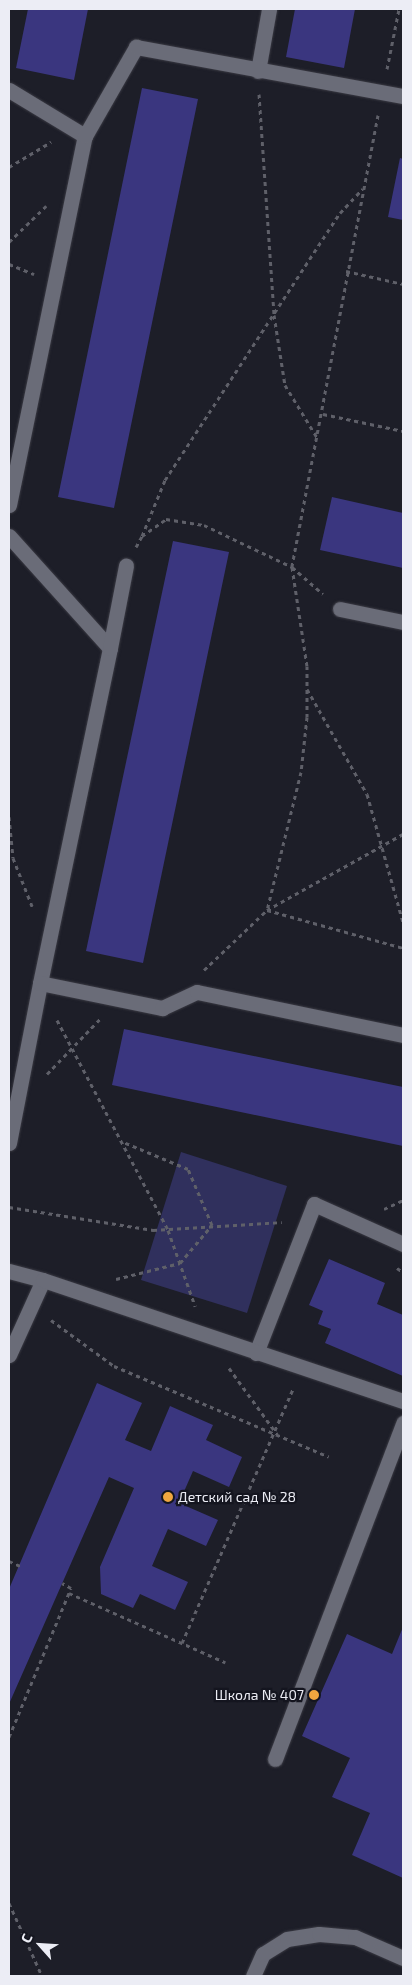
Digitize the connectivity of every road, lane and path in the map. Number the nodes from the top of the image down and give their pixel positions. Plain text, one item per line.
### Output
1 (269, 9) edge
2 (399, 9) edge
3 (258, 70) junction
4 (9, 90) edge
5 (382, 92) junction
6 (403, 96) edge
7 (79, 133) junction
8 (9, 167) edge
9 (362, 189) junction
10 (49, 203) dead end
11 (9, 242) edge
12 (346, 271) junction
13 (403, 284) edge
14 (274, 315) junction
15 (323, 414) junction
16 (403, 431) edge
17 (318, 440) junction
18 (9, 505) edge
19 (9, 536) edge
20 (142, 536) junction
21 (126, 566) joint
22 (292, 567) junction
23 (340, 609) joint
24 (403, 622) edge
25 (110, 648) junction
26 (307, 688) junction
27 (9, 817) edge
28 (403, 834) edge
29 (379, 848) junction
30 (267, 910) junction
31 (34, 912) dead end
32 (403, 922) edge
33 (403, 948) edge
34 (40, 983) junction
35 (197, 992) junction
36 (120, 996) junction
37 (403, 1035) edge
38 (72, 1050) junction
39 (44, 1077) dead end
40 (120, 1141) junction
41 (9, 1143) edge
42 (9, 1207) edge
43 (212, 1225) junction
44 (304, 1227) junction
45 (168, 1230) junction
46 (403, 1244) edge
47 (180, 1263) junction
48 (395, 1265) dead end
49 (9, 1271) edge
50 (403, 1272) edge
51 (43, 1280) junction
52 (72, 1290) junction
53 (32, 1306) junction
54 (204, 1332) junction
55 (256, 1353) junction
56 (9, 1355) edge
57 (226, 1364) dead end
58 (301, 1370) junction
59 (403, 1401) edge
60 (403, 1424) edge
61 (277, 1434) junction
62 (330, 1457) dead end
63 (9, 1561) edge
64 (20, 1566) dead end
65 (62, 1584) dead end
66 (69, 1594) junction
67 (182, 1643) junction
68 (225, 1662) dead end
69 (9, 1737) edge
70 (275, 1759) dead end
71 (9, 1903) edge
72 (403, 1958) edge
73 (42, 1976) edge
74 (253, 1976) edge

1 - 3 lane
2 - 5 path
3 - 5 lane
3 - 7 lane
3 - 14 path
4 - 7 lane
5 - 6 lane
5 - 9 path
7 - 8 path
7 - 18 lane
9 - 12 path
9 - 14 path
10 - 11 path
12 - 13 path
12 - 15 path
14 - 17 path
14 - 20 path
15 - 16 path
15 - 17 path
17 - 22 path
19 - 25 lane
20 - 21 path
20 - 22 path
21 - 25 lane
22 - 23 path
22 - 26 path
23 - 24 lane
25 - 34 lane
26 - 29 path
26 - 30 path
27 - 31 path
28 - 29 path
29 - 30 path
29 - 32 path
30 - 33 path
30 - 35 path
34 - 36 lane
34 - 38 path
34 - 41 lane
35 - 36 lane
35 - 37 lane
36 - 38 path
38 - 39 path
38 - 40 path
40 - 43 path
40 - 45 path
42 - 45 path
43 - 44 path
43 - 45 path
43 - 47 path
44 - 46 lane
44 - 55 lane
45 - 47 path
47 - 52 path
47 - 54 path
48 - 50 path
49 - 51 lane
51 - 52 lane
51 - 53 lane
52 - 54 lane
53 - 56 lane
53 - 61 path
54 - 55 lane
55 - 58 lane
57 - 61 path
58 - 59 lane
58 - 61 path
60 - 70 lane
61 - 62 path
61 - 67 path
63 - 64 path
65 - 66 path
66 - 67 path
66 - 69 path
67 - 68 path
71 - 73 path
72 - 74 lane

